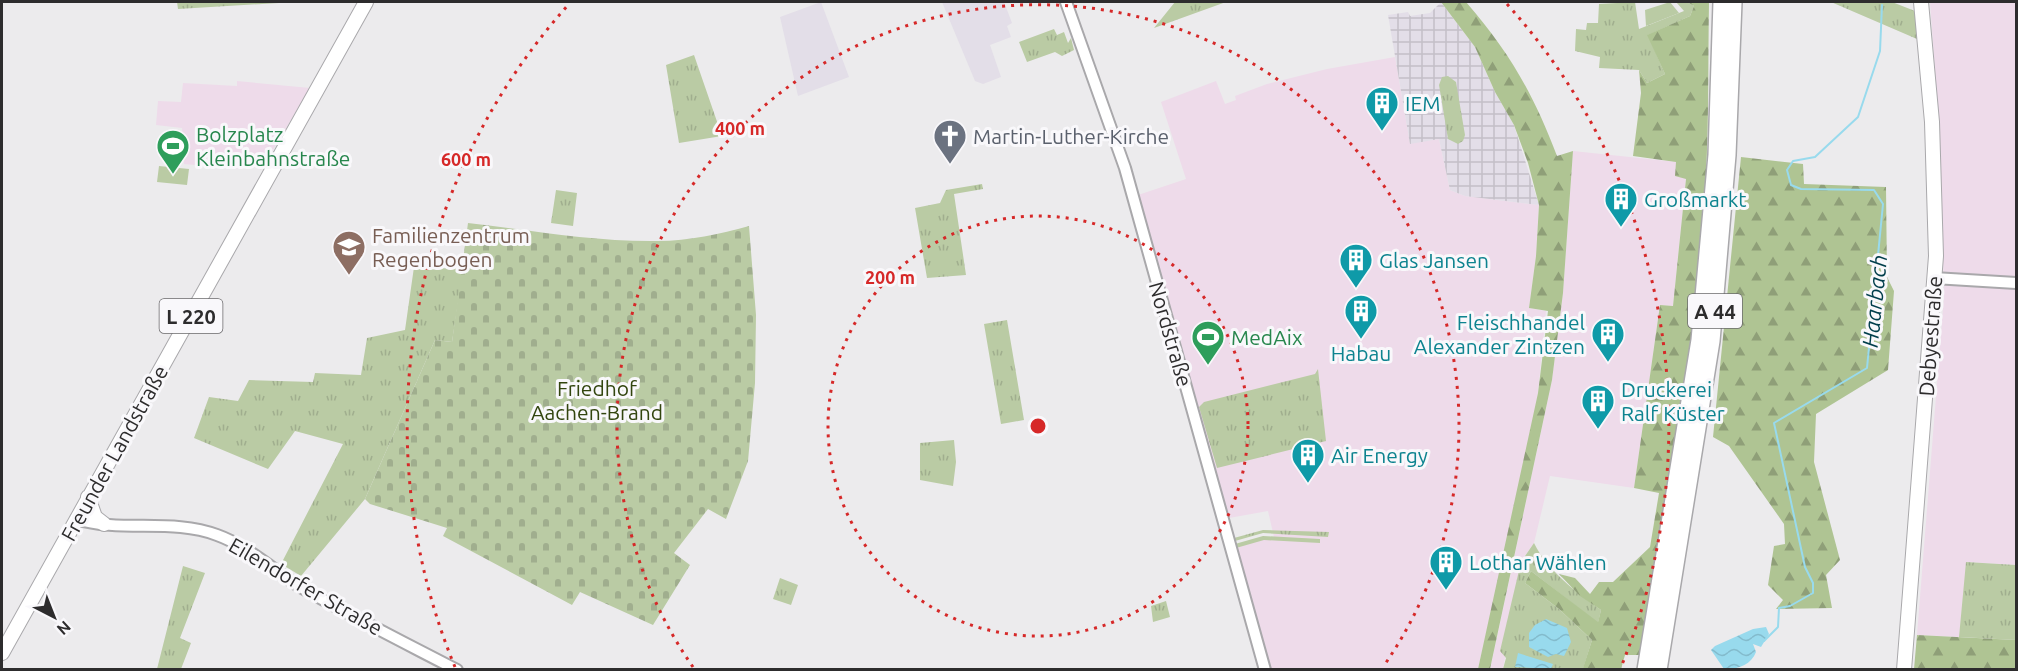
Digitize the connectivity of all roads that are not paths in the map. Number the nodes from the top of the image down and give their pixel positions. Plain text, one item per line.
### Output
1 (366, 2) edge
2 (1066, 2) edge
3 (1721, 2) edge
4 (1734, 2) edge
5 (1922, 2) edge
6 (1934, 278) junction
7 (2016, 283) edge
8 (88, 497) junction
9 (76, 519) junction
10 (104, 524) junction
11 (1662, 616) junction
12 (1657, 645) junction
13 (2, 653) edge
14 (457, 669) edge
15 (1264, 669) edge
16 (1645, 669) edge
17 (1659, 669) edge
18 (1904, 669) edge

1 - 8 main road, Freunder Landstraße / L 220
2 - 15 street, Nordstraße
3 - 11 highway, A 44
4 - 11 highway, A 44
5 - 6 main road, Debyestraße
6 - 7 street
6 - 18 main road, Debyestraße
8 - 9 main road, Freunder Landstraße / L 220
8 - 10 main road
9 - 10 street, Eilendorfer Straße
9 - 13 main road, Freunder Landstraße / L 220
10 - 14 street, Eilendorfer Straße
11 - 12 highway, A 44
12 - 16 highway, A 44
12 - 17 highway, A 44

